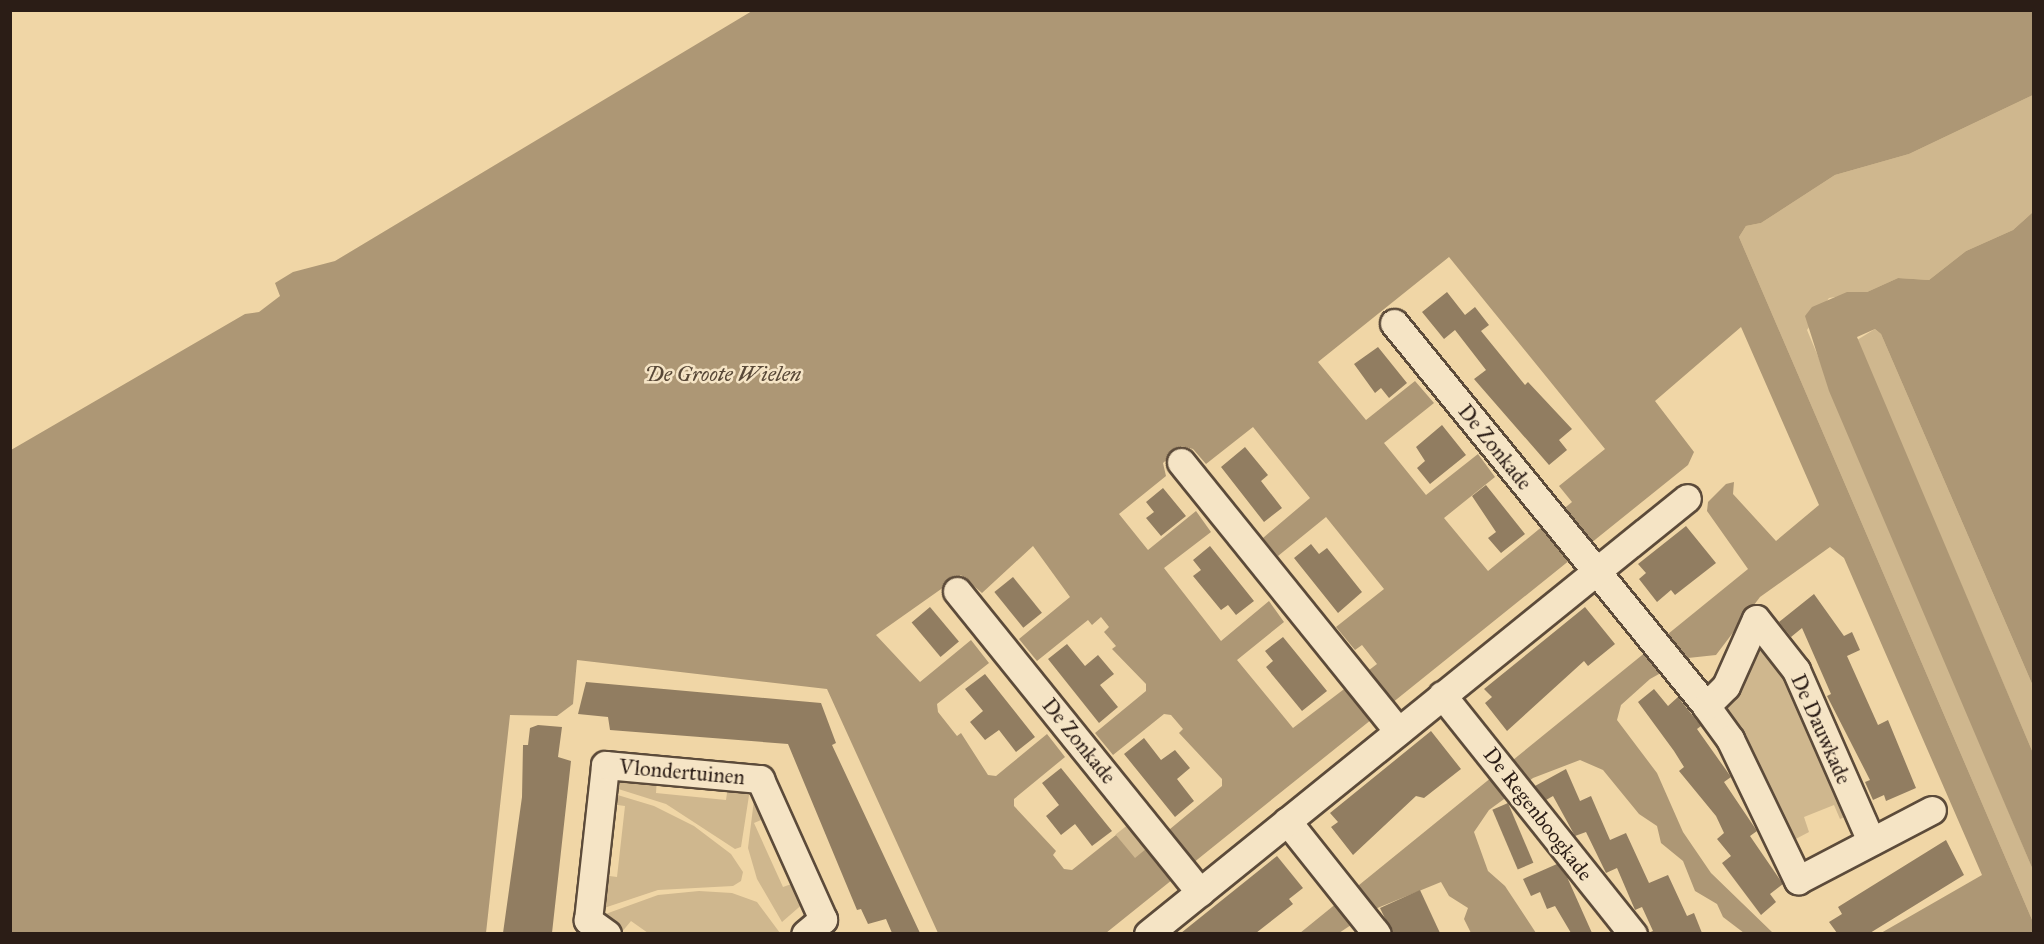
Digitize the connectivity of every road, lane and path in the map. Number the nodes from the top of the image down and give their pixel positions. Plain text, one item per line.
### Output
1 (1394, 323) dead end
2 (1181, 462) dead end
3 (1687, 498) dead end
4 (1590, 564) junction
5 (957, 591) dead end
6 (1442, 695) junction
7 (1706, 706) junction
8 (1394, 726) junction
9 (1932, 810) dead end
10 (1287, 821) junction
11 (1872, 841) junction
12 (1195, 886) junction
13 (1372, 928) edge
14 (607, 933) edge
15 (805, 933) edge
16 (1148, 933) edge
17 (1633, 933) edge

1 - 4 street, De Zonkade
2 - 8 street
3 - 4 street
4 - 6 street
4 - 7 street
5 - 12 street, De Zonkade
6 - 8 street
6 - 17 street, De Regenboogkade
7 - 11 street
7 - 11 street, De Dauwkade
8 - 10 street
9 - 11 street
10 - 12 street
10 - 13 street
12 - 16 street
14 - 15 street, Vlondertuinen

